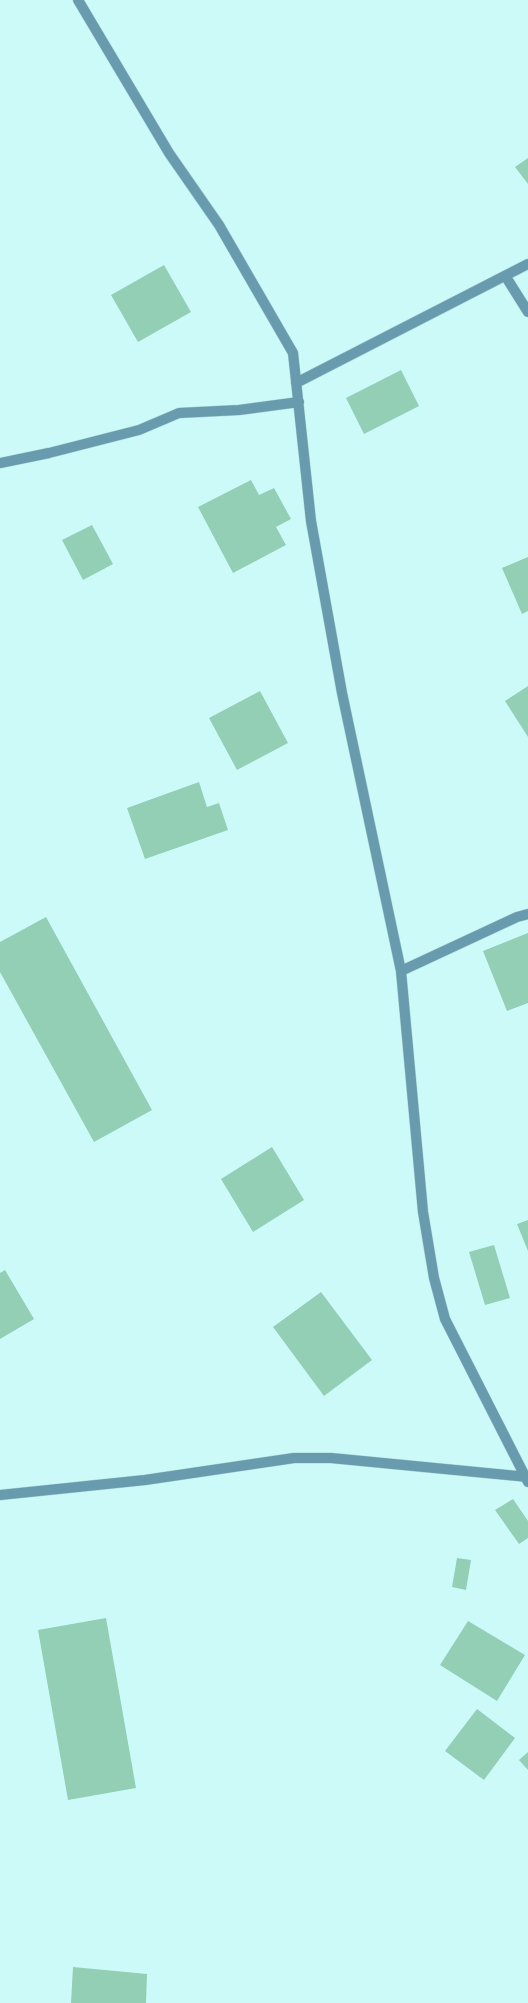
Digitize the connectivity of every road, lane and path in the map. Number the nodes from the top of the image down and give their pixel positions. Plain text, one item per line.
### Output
1 (78, 0) edge
2 (528, 264) edge
3 (506, 276) junction
4 (528, 312) edge
5 (296, 383) junction
6 (299, 402) junction
7 (0, 463) edge
8 (528, 914) edge
9 (401, 971) junction
10 (527, 1479) edge
11 (0, 1495) edge

1 - 5 street
2 - 3 street
3 - 4 street
3 - 5 street
5 - 6 street
6 - 7 street
6 - 9 street
8 - 9 street
9 - 10 street
10 - 11 street

